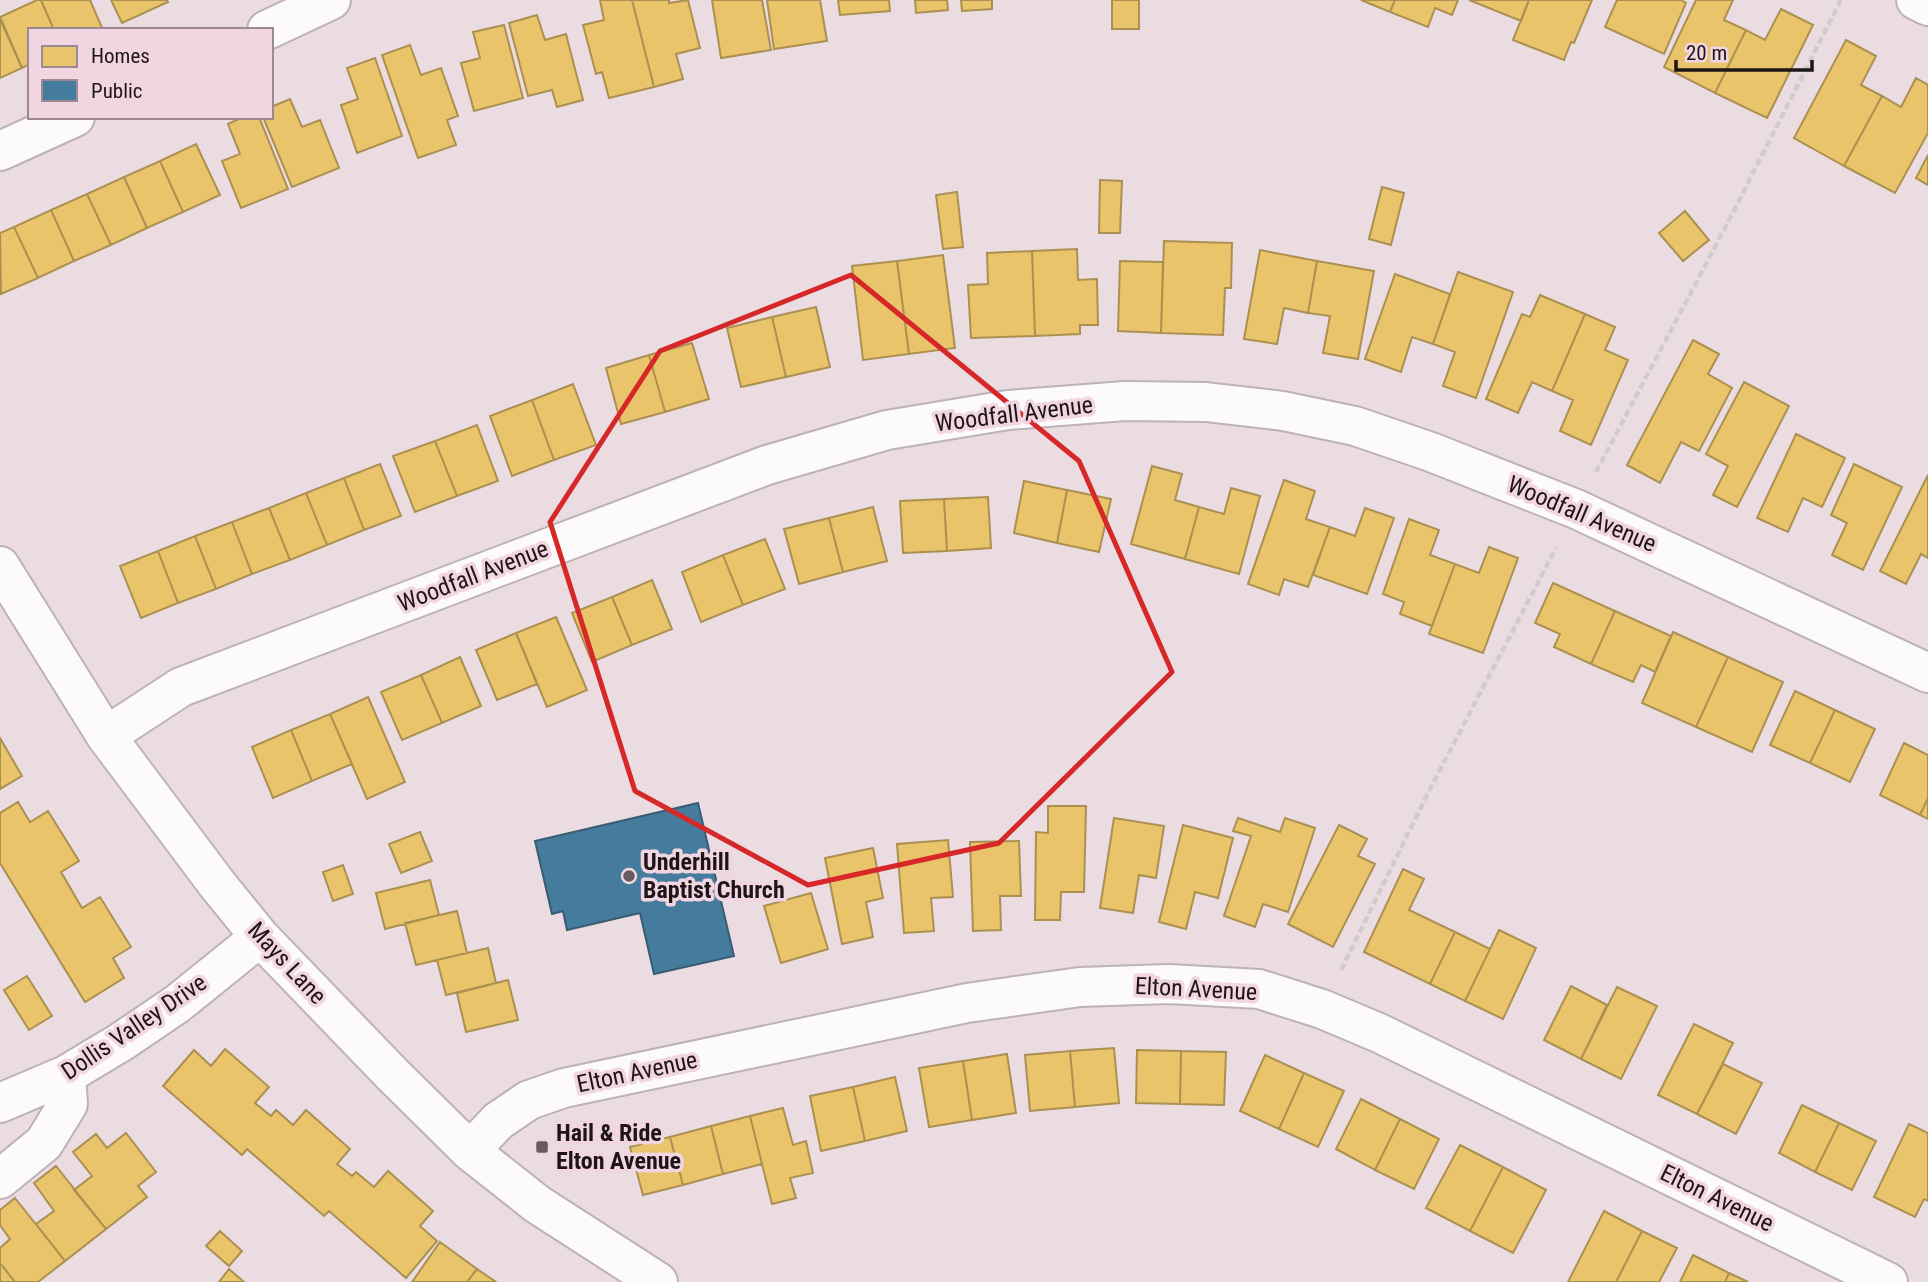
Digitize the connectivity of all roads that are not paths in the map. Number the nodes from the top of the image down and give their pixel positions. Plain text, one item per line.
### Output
1 (331, 0) edge
2 (1916, 0) edge
3 (1928, 6) edge
4 (271, 28) edge
5 (71, 119) edge
6 (0, 151) edge
7 (0, 566) edge
8 (1928, 673) edge
9 (106, 736) junction
10 (260, 937) junction
11 (66, 1075) junction
12 (0, 1103) edge
13 (470, 1151) junction
14 (0, 1179) edge
15 (657, 1282) edge
16 (1888, 1282) edge

1 - 4 street
2 - 3 street
5 - 6 street
7 - 9 street, Mays Lane
8 - 9 street, Woodfall Avenue
9 - 10 street, Mays Lane
10 - 11 street, Dollis Valley Drive
10 - 13 street, Mays Lane
11 - 12 street, Dollis Valley Drive
11 - 14 street
13 - 15 street, Mays Lane
13 - 16 street, Elton Avenue

